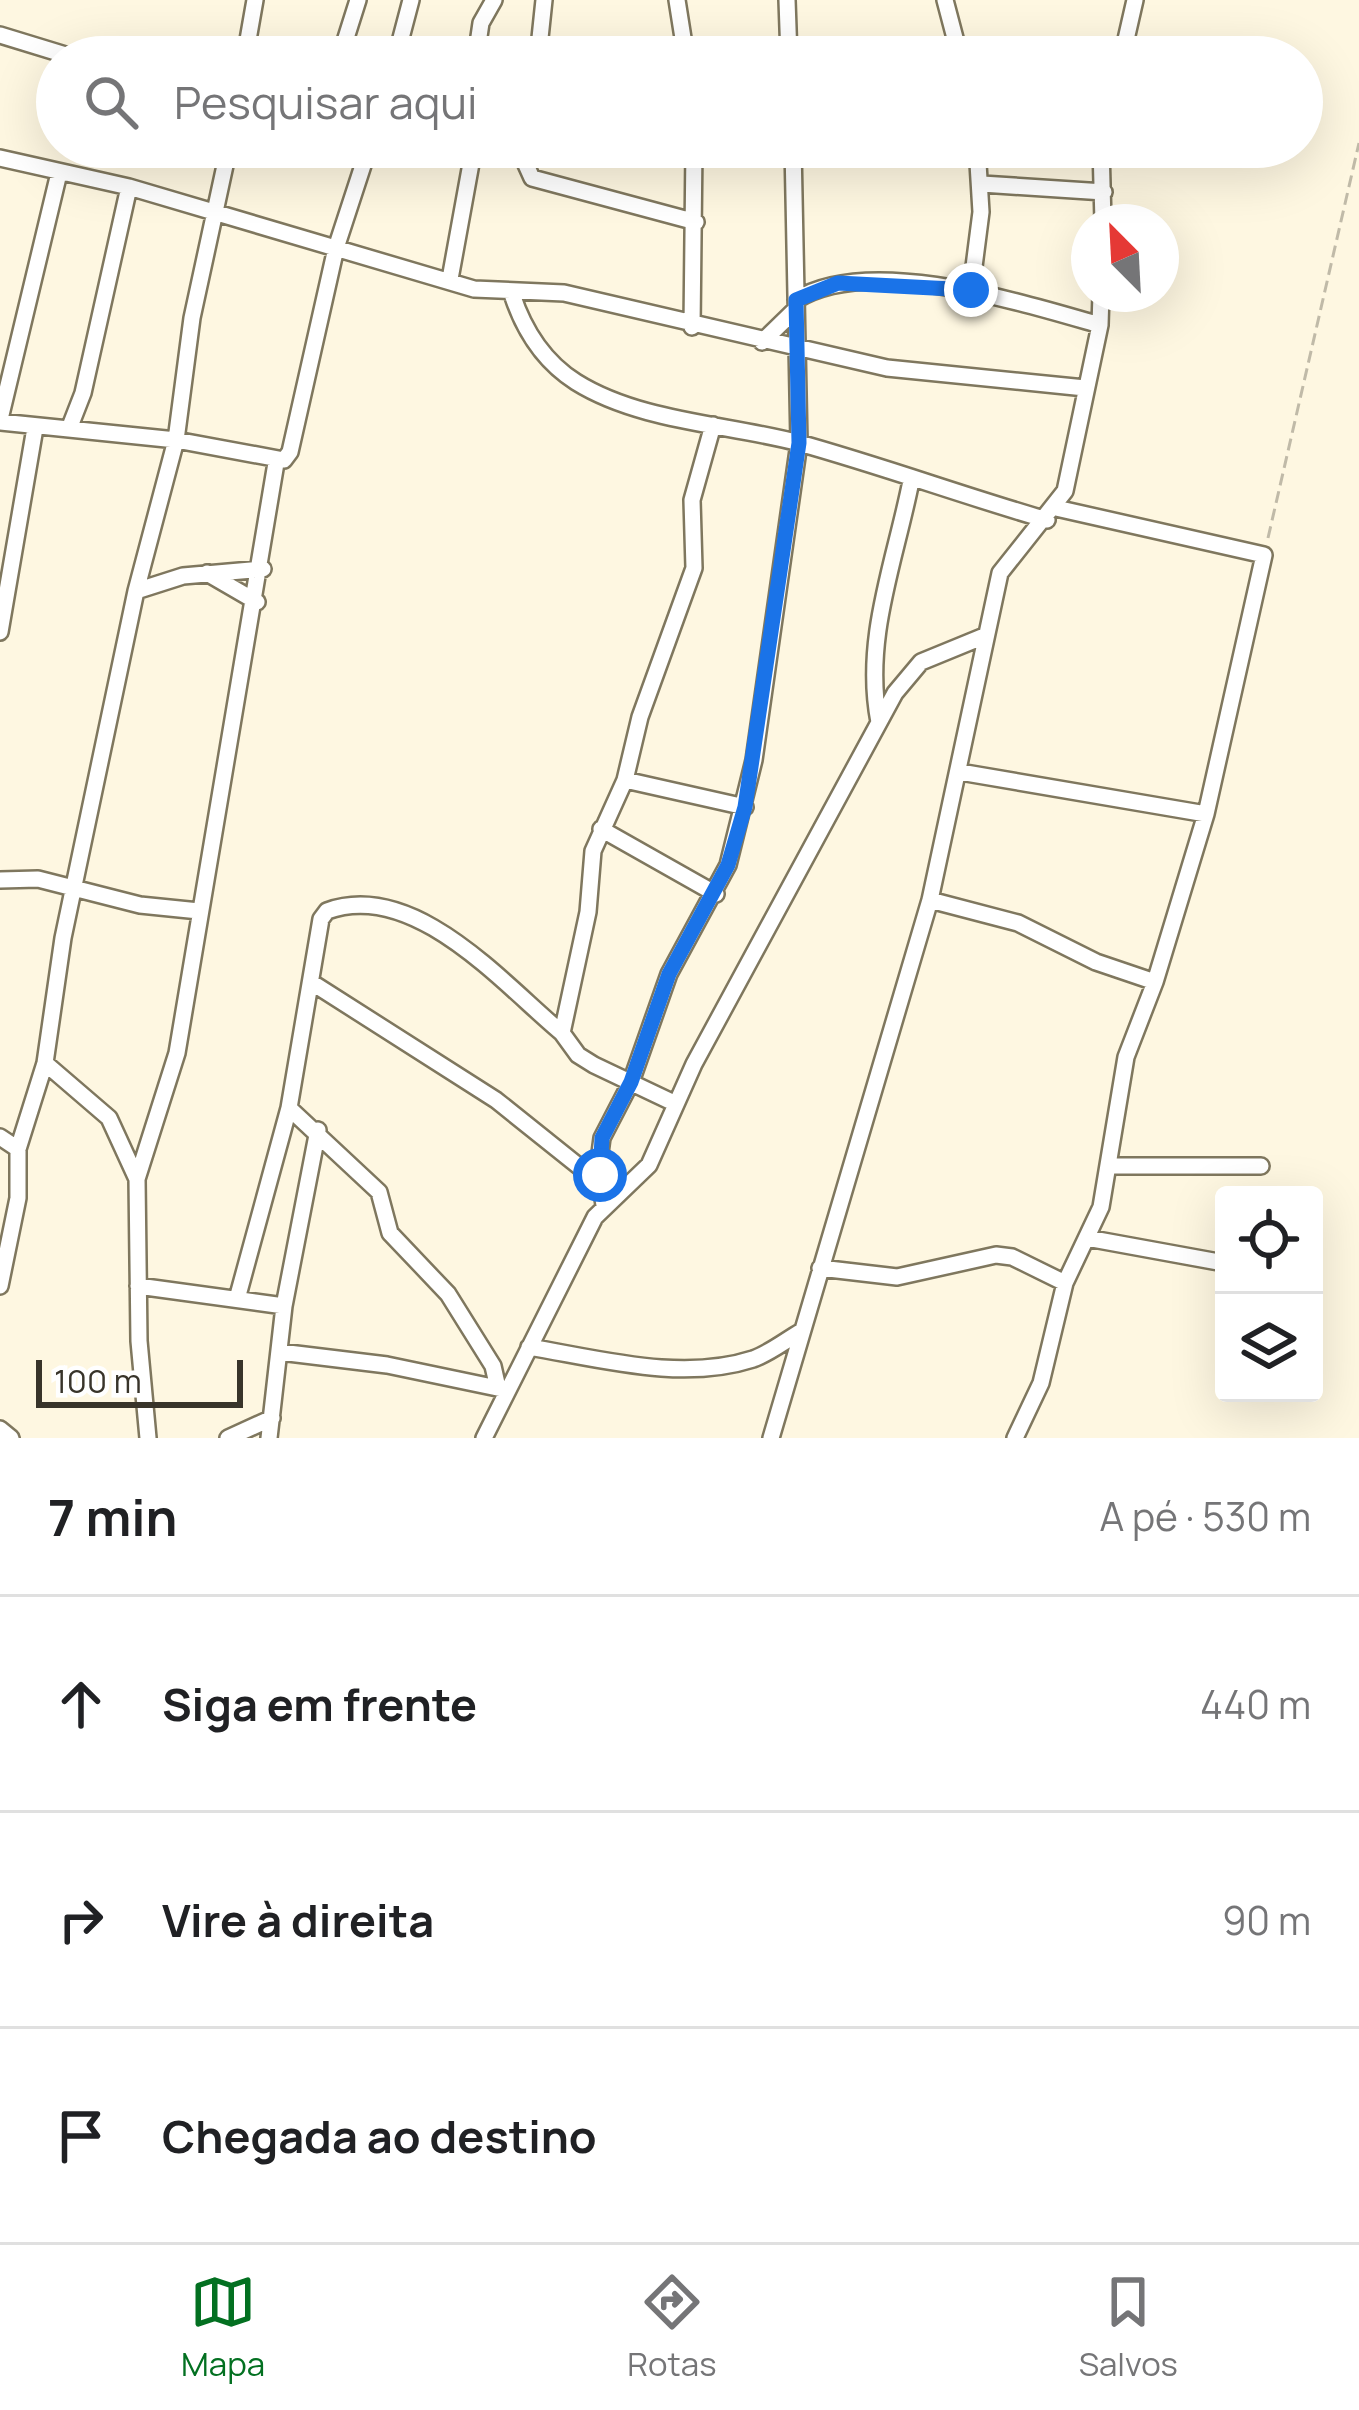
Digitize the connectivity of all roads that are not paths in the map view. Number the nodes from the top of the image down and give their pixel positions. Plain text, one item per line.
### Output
1 (255, 0) edge
2 (358, 0) edge
3 (411, 0) edge
4 (494, 0) edge
5 (544, 0) edge
6 (677, 0) edge
7 (787, 0) edge
8 (945, 0) edge
9 (1136, 0) edge
10 (0, 35) edge
11 (249, 36) edge
12 (347, 36) edge
13 (402, 36) edge
14 (479, 36) edge
15 (540, 36) edge
16 (683, 36) edge
17 (788, 36) edge
18 (954, 36) edge
19 (1127, 36) edge
20 (36, 46) edge
21 (0, 158) edge
22 (36, 167) edge
23 (39, 168) edge
24 (225, 168) edge
25 (362, 168) edge
26 (470, 168) edge
27 (527, 168) edge
28 (695, 168) edge
29 (793, 168) edge
30 (980, 168) edge
31 (1102, 168) edge
32 (59, 173) junction
33 (982, 184) junction
34 (129, 187) junction
35 (1104, 192) junction
36 (1104, 204) edge
37 (217, 212) junction
38 (696, 222) junction
39 (336, 248) junction
40 (450, 279) junction
41 (971, 290) junction
42 (512, 295) junction
43 (795, 306) junction
44 (1100, 312) edge
45 (1100, 325) junction
46 (692, 327) junction
47 (762, 342) junction
48 (793, 350) junction
49 (1085, 388) junction
50 (0, 421) edge
51 (713, 425) junction
52 (35, 428) junction
53 (69, 429) junction
54 (176, 440) junction
55 (799, 443) junction
56 (276, 463) junction
57 (911, 481) junction
58 (1052, 514) junction
59 (263, 569) junction
60 (206, 573) junction
61 (136, 591) junction
62 (257, 602) junction
63 (0, 632) edge
64 (982, 638) junction
65 (954, 652) junction
66 (976, 674) junction
67 (878, 722) junction
68 (959, 772) junction
69 (625, 780) junction
70 (745, 807) junction
71 (1206, 814) junction
72 (601, 829) junction
73 (0, 880) edge
74 (74, 886) junction
75 (716, 894) junction
76 (930, 900) junction
77 (199, 910) junction
78 (1155, 982) junction
79 (314, 984) junction
80 (562, 1034) junction
81 (45, 1063) junction
82 (631, 1082) junction
83 (674, 1103) junction
84 (289, 1108) junction
85 (318, 1130) junction
86 (0, 1137) edge
87 (18, 1149) junction
88 (1110, 1166) junction
89 (1261, 1166) dead end
90 (137, 1179) junction
91 (601, 1184) junction
92 (604, 1205) junction
93 (1088, 1238) junction
94 (1215, 1261) edge
95 (820, 1268) junction
96 (1065, 1283) junction
97 (0, 1286) edge
98 (138, 1286) junction
99 (237, 1299) junction
100 (284, 1306) junction
101 (802, 1331) junction
102 (530, 1347) junction
103 (280, 1352) junction
104 (503, 1389) junction
105 (272, 1418) junction
106 (0, 1429) edge
107 (230, 1437) edge
108 (11, 1438) edge
109 (148, 1438) edge
110 (269, 1438) edge
111 (484, 1438) edge
112 (771, 1438) edge
113 (1015, 1438) edge

1 - 11 street
2 - 12 street
3 - 13 street
4 - 14 street
5 - 15 street
6 - 16 street
7 - 17 street
8 - 18 street
9 - 19 street
10 - 20 street
21 - 22 street
23 - 32 street
24 - 37 street
25 - 39 street
26 - 40 street
27 - 38 street
28 - 38 street
29 - 43 street
30 - 33 street
31 - 35 street
32 - 34 street
32 - 50 street
33 - 35 street
33 - 41 street
34 - 37 street
34 - 53 street
35 - 36 street
37 - 39 street
37 - 54 street
38 - 46 street
39 - 40 street
39 - 56 street
40 - 42 street
41 - 43 street
41 - 45 street
42 - 46 street
42 - 51 street
43 - 47 street
43 - 48 street
44 - 45 street
45 - 49 street
46 - 47 street
47 - 48 street
48 - 49 street
48 - 55 street
49 - 58 street
50 - 52 street
51 - 55 street
51 - 69 street
52 - 53 street
52 - 63 street
53 - 54 street
54 - 56 street
54 - 61 street
55 - 57 street
55 - 70 street
56 - 59 street
57 - 58 street
57 - 67 street
58 - 64 street
58 - 71 street
59 - 60 street
59 - 62 street
60 - 61 street
60 - 62 street
61 - 74 street
62 - 77 street
64 - 65 street
64 - 66 street
65 - 66 street
65 - 67 street
66 - 68 street
67 - 83 street
68 - 71 street
68 - 76 street
69 - 70 street
69 - 72 street
70 - 75 street
71 - 78 street
72 - 75 street
72 - 80 street
73 - 74 street
74 - 77 street
74 - 81 street
75 - 82 street
76 - 78 street
76 - 95 street
77 - 90 street
78 - 88 street
79 - 80 street
79 - 84 street
79 - 91 street
80 - 82 street
81 - 87 street
81 - 90 street
82 - 83 street
82 - 91 street
83 - 92 street
84 - 85 street
84 - 99 street
85 - 100 street
85 - 104 street
86 - 87 street
87 - 97 street
88 - 89 street
88 - 93 street
90 - 98 street
91 - 92 street
92 - 102 street
93 - 94 street
93 - 96 street
95 - 96 street
95 - 101 street
96 - 113 street
98 - 99 street
98 - 109 street
99 - 100 street
100 - 103 street
101 - 102 street
101 - 112 street
102 - 104 street
103 - 104 street
103 - 105 street
104 - 111 street
105 - 107 street
105 - 110 street
106 - 108 street

